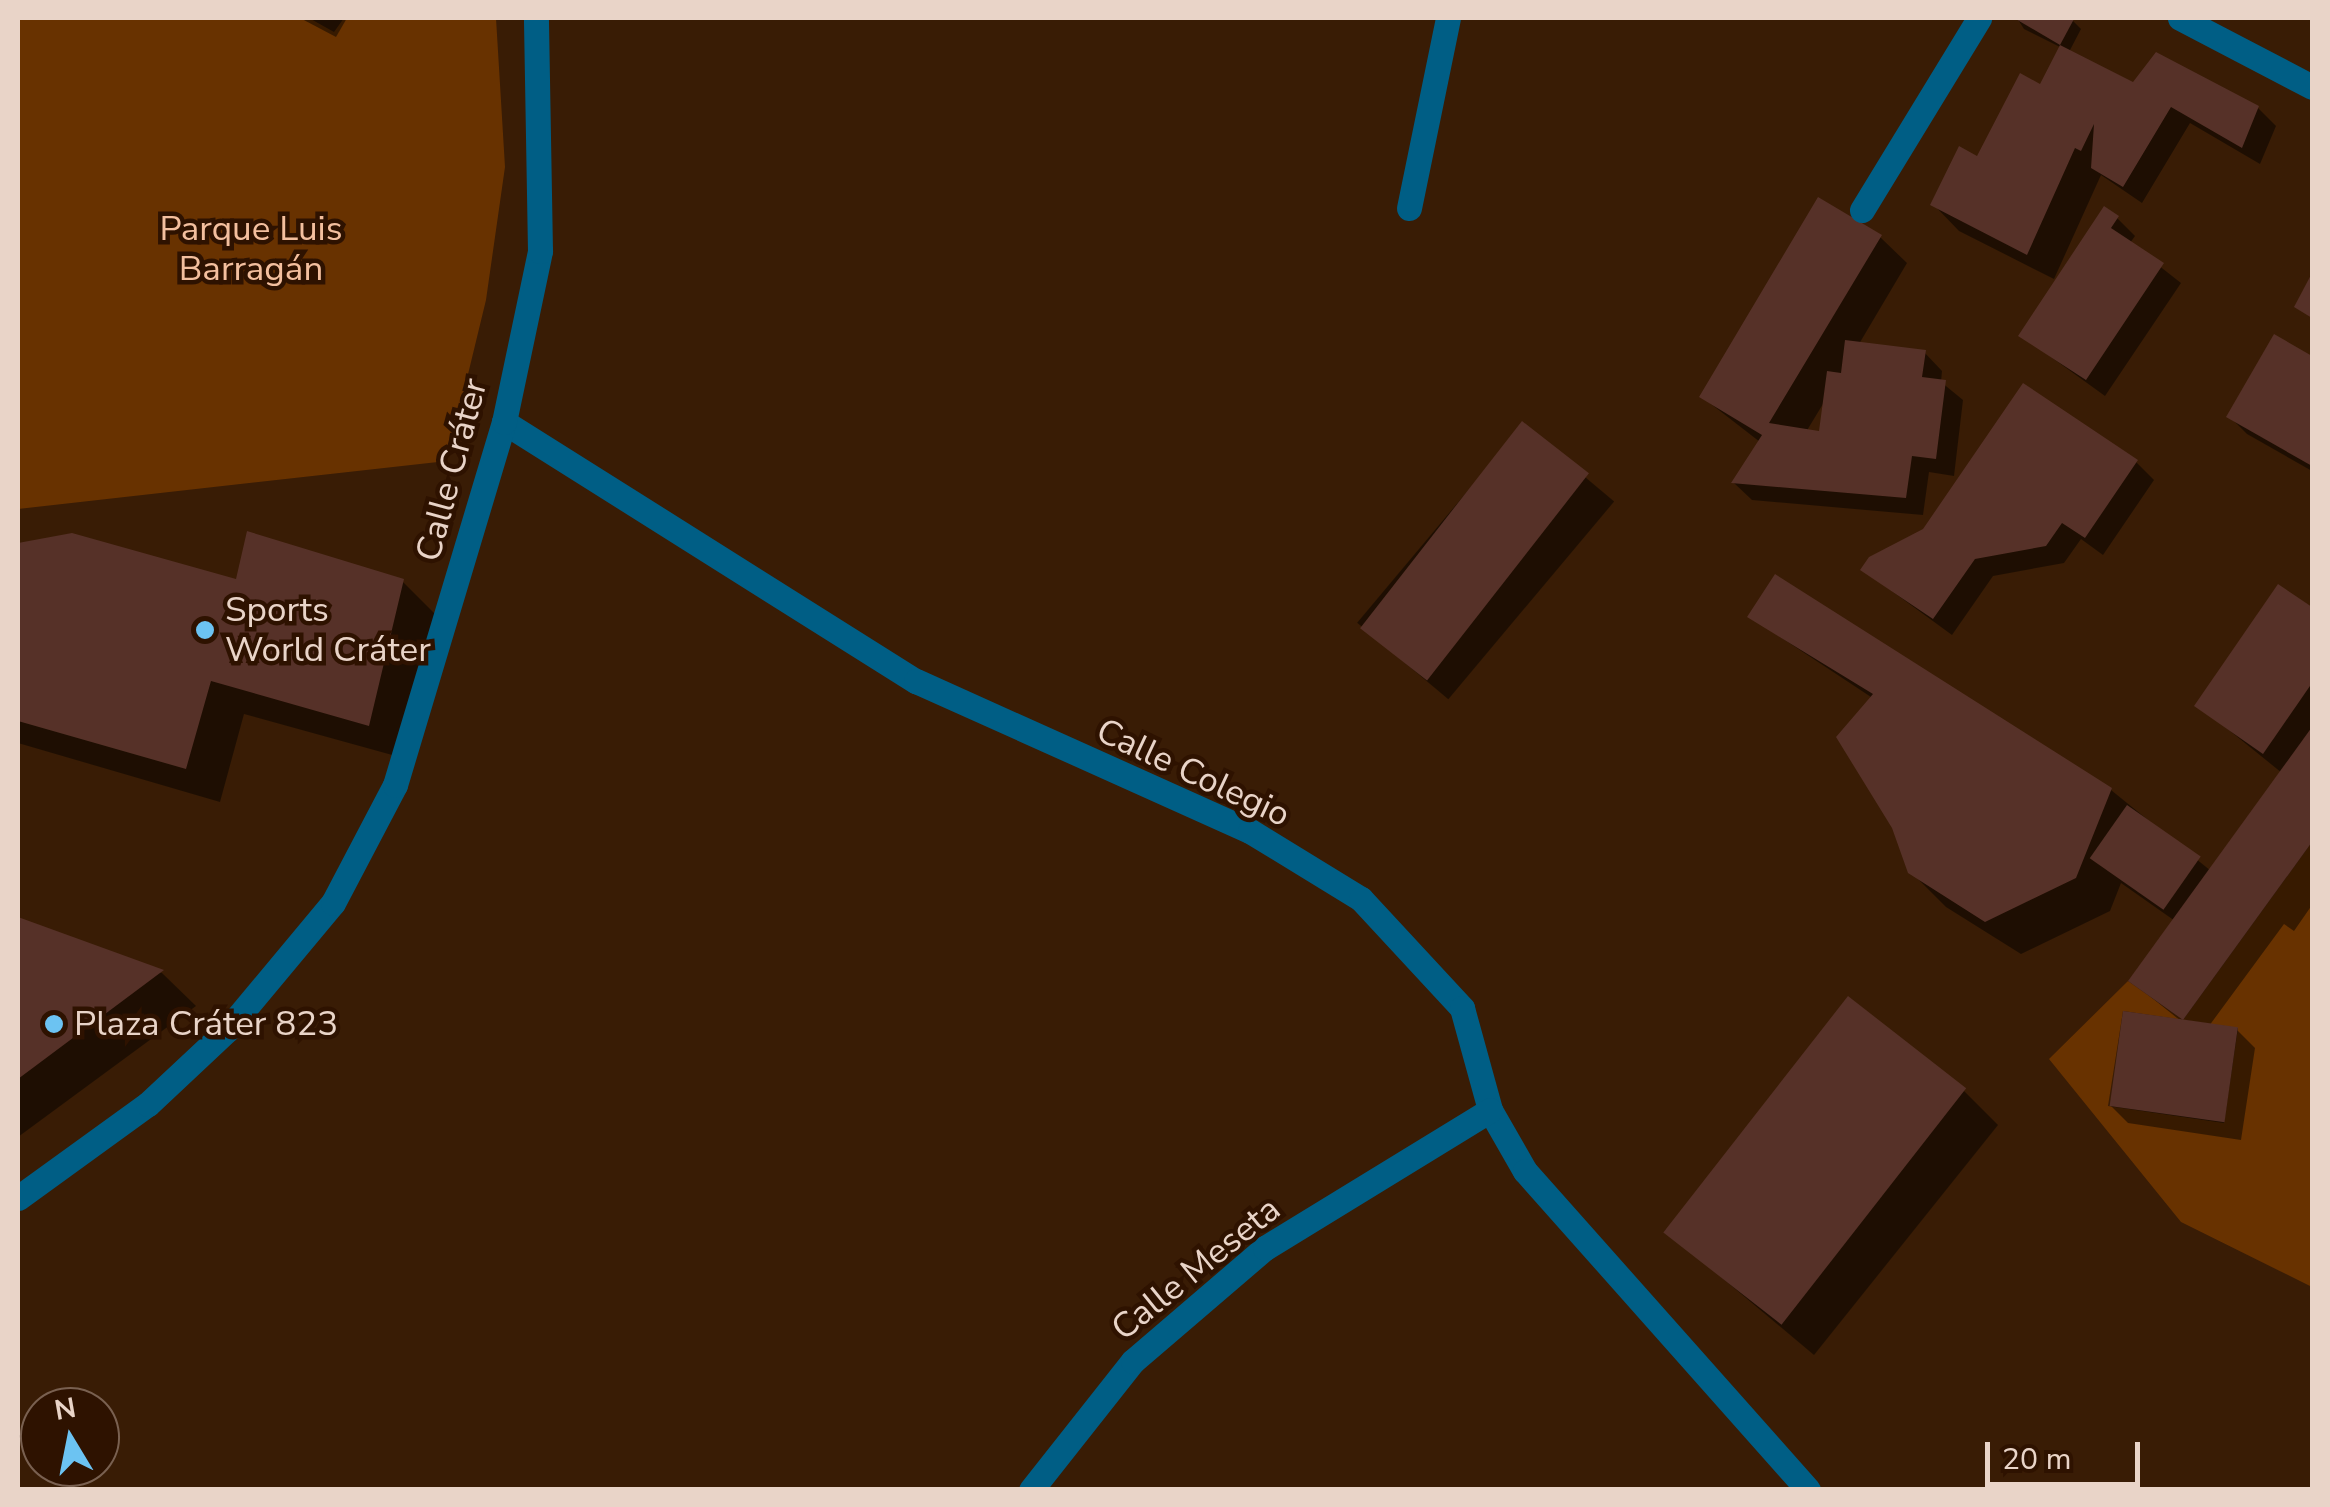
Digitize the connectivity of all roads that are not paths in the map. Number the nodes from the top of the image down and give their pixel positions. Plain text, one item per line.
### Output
1 (536, 18) edge
2 (1448, 18) edge
3 (1978, 18) edge
4 (2180, 18) edge
5 (2312, 87) edge
6 (1408, 208) dead end
7 (1862, 210) dead end
8 (504, 422) junction
9 (1490, 1110) junction
10 (18, 1198) edge
11 (1030, 1490) edge
12 (1808, 1490) edge

1 - 8 street, Calle Cráter
2 - 6 street
3 - 7 street
4 - 5 street
8 - 9 street, Calle Colegio
8 - 10 street, Calle Cráter
9 - 11 street, Calle Meseta
9 - 12 street, Calle Colegio

